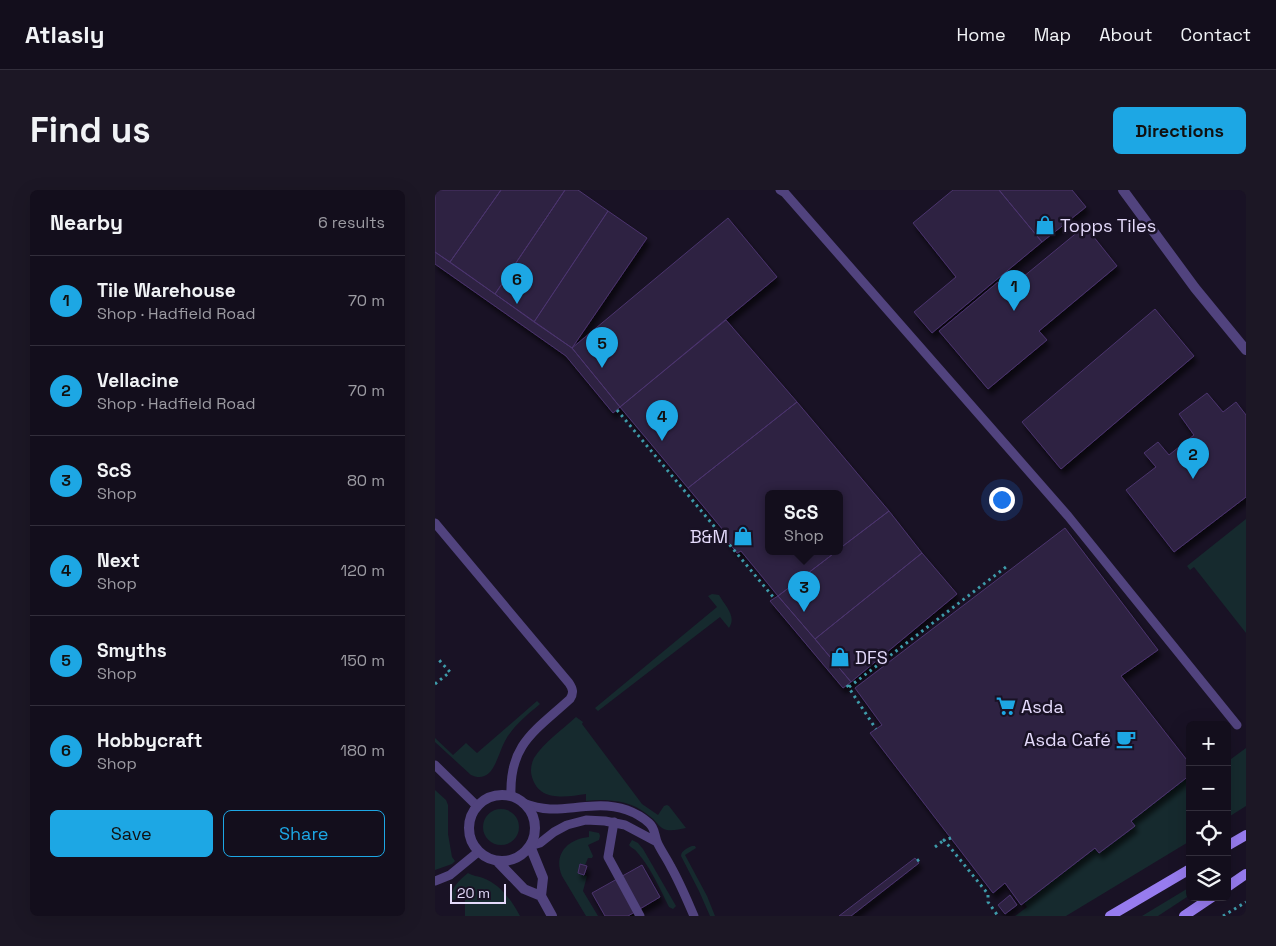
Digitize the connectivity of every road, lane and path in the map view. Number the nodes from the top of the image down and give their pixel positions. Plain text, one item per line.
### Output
1 (1123, 190) edge
2 (785, 191) edge
3 (1246, 350) edge
4 (617, 410) dead end
5 (435, 523) edge
6 (1006, 567) dead end
7 (774, 598) dead end
8 (439, 660) dead end
9 (435, 684) edge
10 (1237, 725) dead end
11 (876, 729) dead end
12 (435, 765) edge
13 (511, 796) junction
14 (523, 802) junction
15 (477, 806) junction
16 (615, 822) junction
17 (1246, 835) edge
18 (951, 838) dead end
19 (944, 840) junction
20 (657, 842) junction
21 (1231, 844) edge
22 (530, 846) junction
23 (935, 847) dead end
24 (478, 852) junction
25 (497, 861) junction
26 (1186, 870) edge
27 (1246, 874) edge
28 (435, 881) edge
29 (1231, 884) edge
30 (541, 896) junction
31 (1206, 901) edge
32 (1246, 902) edge
33 (552, 916) edge
34 (640, 916) edge
35 (694, 916) edge
36 (998, 916) edge
37 (1111, 916) edge
38 (1184, 916) edge
39 (1223, 916) edge

1 - 3 street
2 - 10 lane
4 - 7 path
5 - 13 lane
6 - 11 path
8 - 9 path
12 - 15 lane
13 - 14 street
13 - 15 street
14 - 20 lane
14 - 22 street
15 - 24 street
16 - 20 lane
16 - 22 lane
16 - 34 lane
17 - 21 main road
18 - 19 path
19 - 23 path
19 - 36 path
20 - 35 lane
22 - 25 street
22 - 30 street
24 - 25 street
24 - 28 lane
25 - 30 street
26 - 37 main road
27 - 29 main road
30 - 33 street
31 - 38 main road
32 - 39 path

